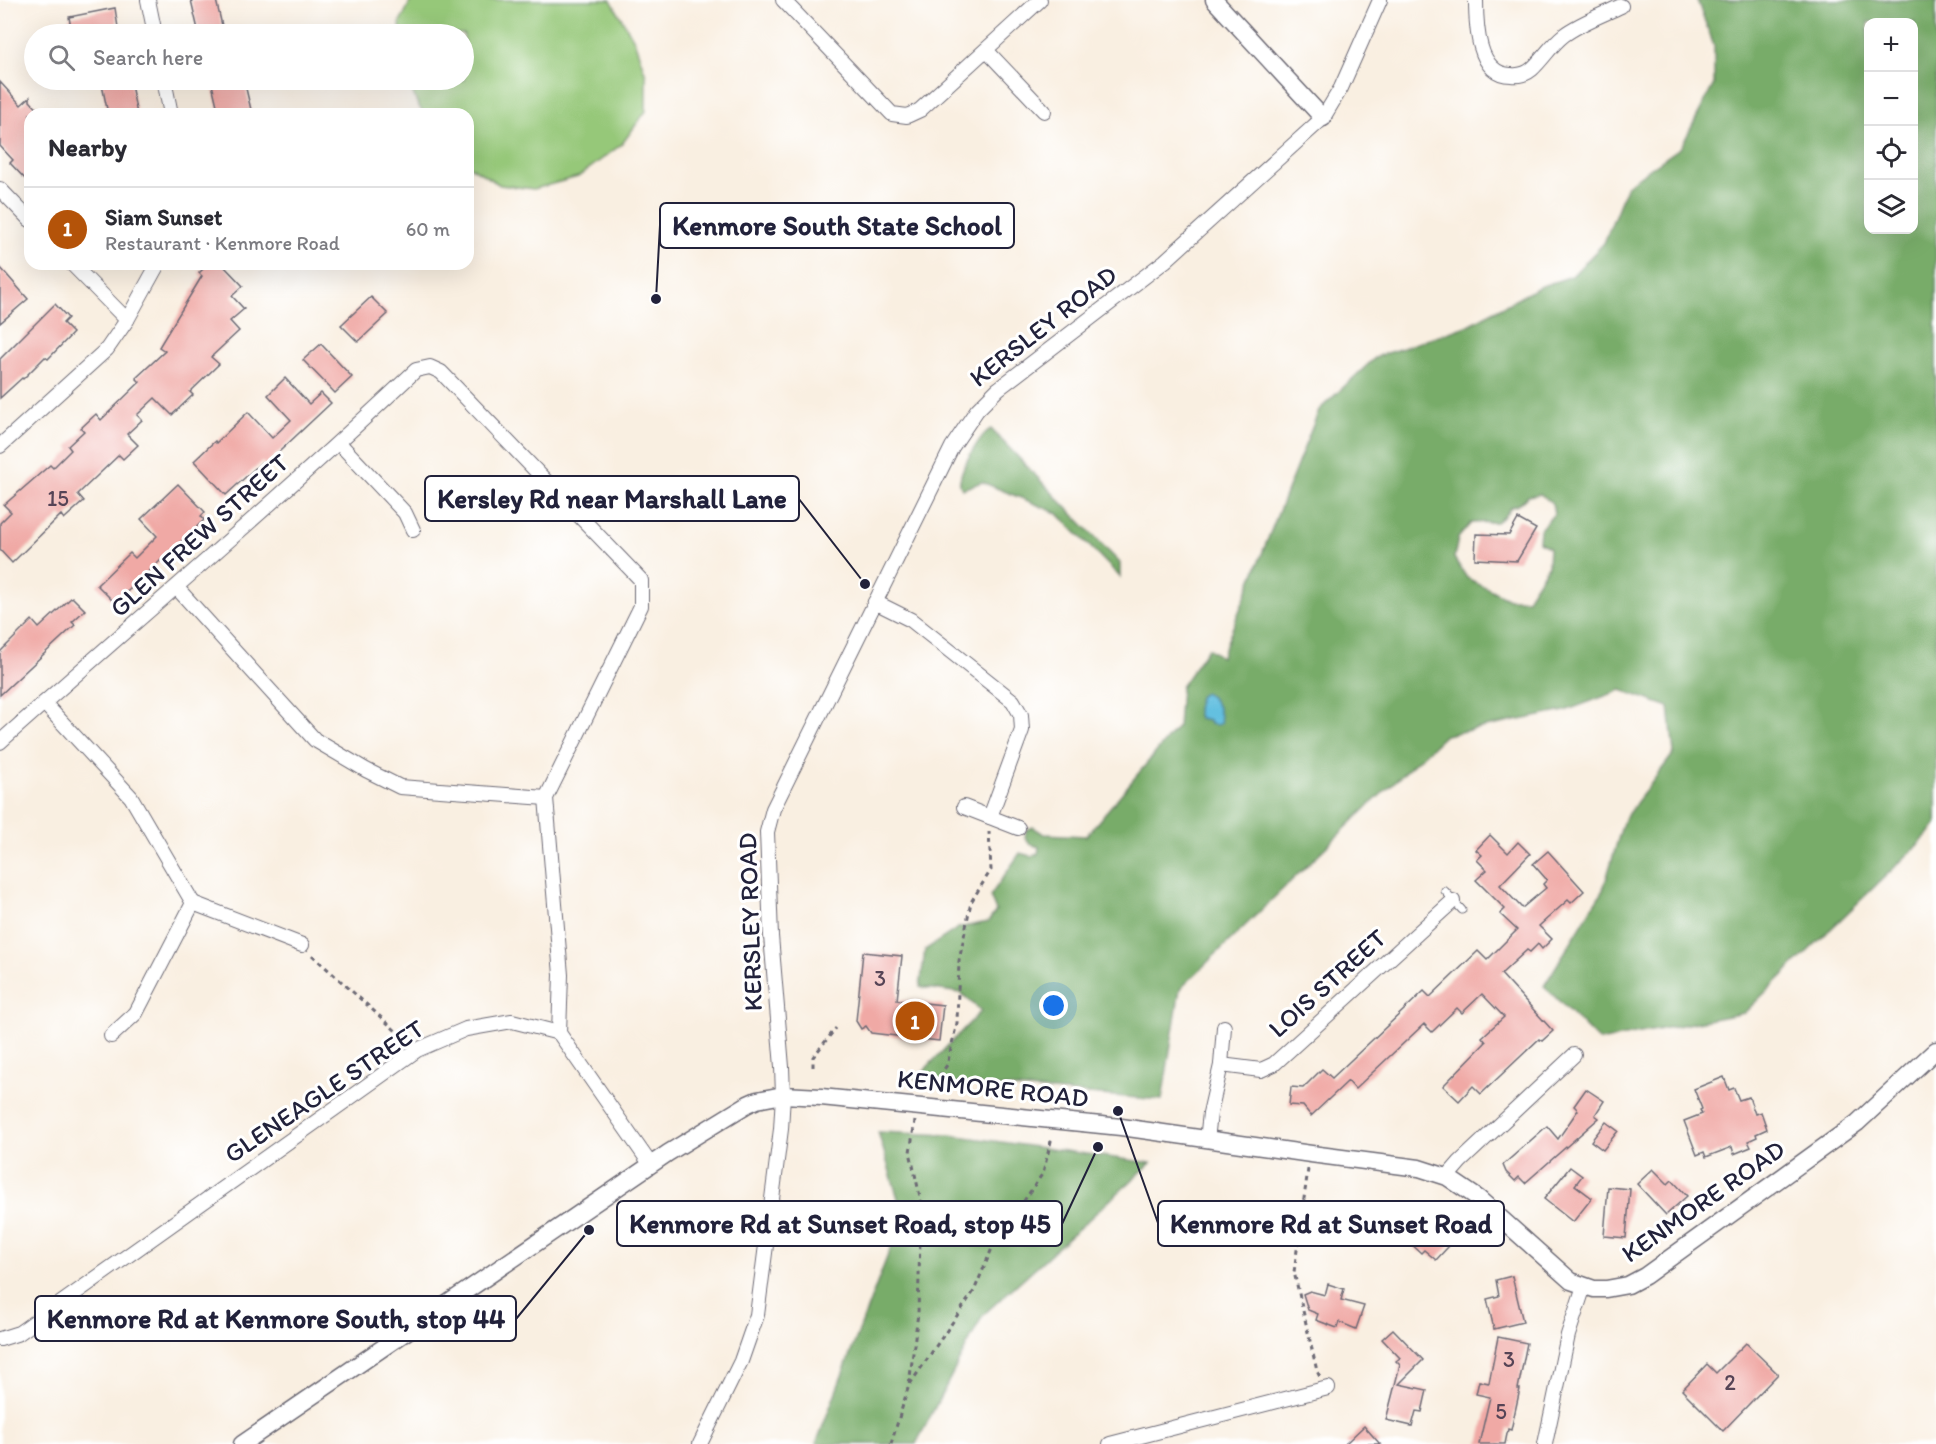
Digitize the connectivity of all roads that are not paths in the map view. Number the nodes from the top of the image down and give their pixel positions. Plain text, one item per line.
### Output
1 (148, 0) edge
2 (783, 0) edge
3 (1040, 0) edge
4 (1214, 0) edge
5 (1380, 0) edge
6 (1476, 0) edge
7 (1621, 6) dead end
8 (153, 24) edge
9 (986, 50) junction
10 (166, 90) edge
11 (170, 108) edge
12 (1044, 111) dead end
13 (1323, 118) junction
14 (0, 189) edge
15 (24, 214) edge
16 (78, 270) edge
17 (155, 270) edge
18 (127, 320) junction
19 (339, 443) junction
20 (0, 446) edge
21 (413, 530) dead end
22 (177, 588) junction
23 (875, 602) junction
24 (44, 703) junction
25 (0, 742) edge
26 (546, 798) junction
27 (964, 807) dead end
28 (990, 817) junction
29 (1018, 828) dead end
30 (1454, 901) dead end
31 (194, 903) junction
32 (302, 945) road end
33 (1224, 1027) dead end
34 (559, 1033) junction
35 (111, 1036) dead end
36 (1936, 1050) edge
37 (1574, 1055) dead end
38 (1221, 1065) junction
39 (783, 1095) junction
40 (1207, 1140) junction
41 (651, 1165) junction
42 (1447, 1177) junction
43 (1584, 1286) junction
44 (0, 1339) edge
45 (1328, 1388) road end
46 (242, 1444) edge
47 (700, 1444) edge
48 (1110, 1444) edge
49 (1545, 1444) edge

1 - 8 street
2 - 9 street
3 - 9 street
4 - 13 street
5 - 13 street, KERSLEY ROAD
6 - 7 street
9 - 12 street
10 - 11 street
13 - 23 street, KERSLEY ROAD
14 - 15 street
16 - 18 street
17 - 18 street
18 - 20 street
19 - 21 street
19 - 22 street, GLEN FREW STREET
19 - 26 street, GLEN FREW STREET
22 - 24 street, GLEN FREW STREET
22 - 26 street
23 - 28 street
23 - 39 street, KERSLEY ROAD
24 - 25 street, GLEN FREW STREET
24 - 31 street
26 - 34 street
27 - 28 street
28 - 29 street
30 - 38 street, LOIS STREET
31 - 32 street
31 - 35 street
33 - 38 street, LOIS STREET
34 - 41 street
34 - 44 street, GLENEAGLE STREET
36 - 43 street, KENMORE ROAD
37 - 42 street
38 - 40 street, LOIS STREET
39 - 40 street, KENMORE ROAD
39 - 41 street, KENMORE ROAD
39 - 47 street, KERSLEY ROAD
40 - 42 street, KENMORE ROAD
41 - 46 street, KENMORE ROAD
42 - 43 street, KENMORE ROAD
43 - 49 street
45 - 48 street

